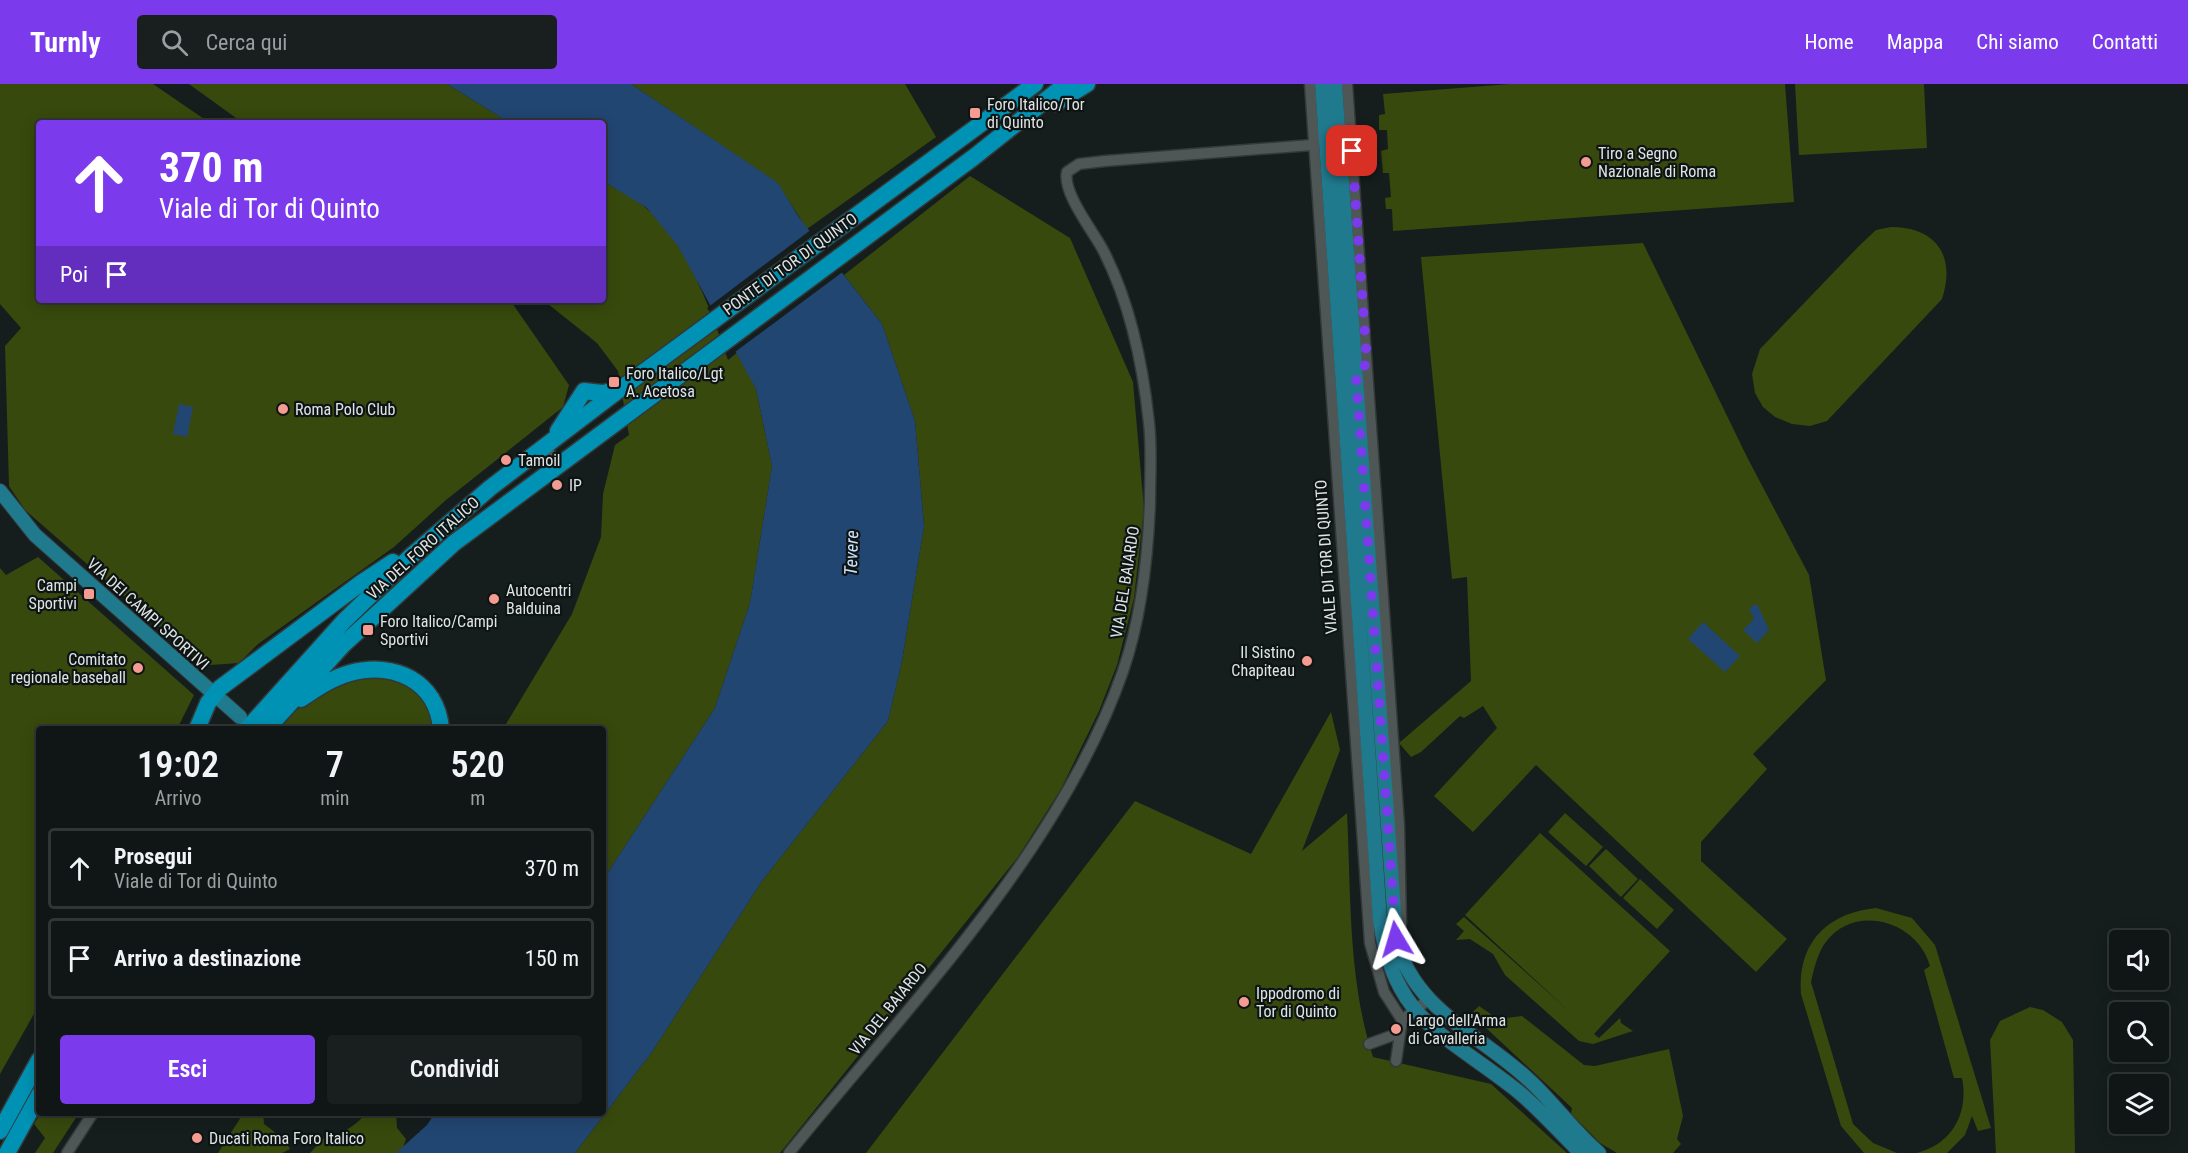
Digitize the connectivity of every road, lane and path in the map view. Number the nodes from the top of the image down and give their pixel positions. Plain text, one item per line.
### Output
1 (1028, 84) edge
2 (1035, 84) edge
3 (1066, 84) edge
4 (1087, 84) edge
5 (1310, 84) edge
6 (1322, 84) edge
7 (1335, 84) edge
8 (1347, 84) edge
9 (1336, 104) junction
10 (996, 111) junction
11 (1349, 116) junction
12 (1014, 127) junction
13 (1326, 127) junction
14 (1312, 145) junction
15 (1329, 257) junction
16 (1367, 363) junction
17 (1356, 375) junction
18 (619, 390) joint
19 (635, 410) joint
20 (549, 443) junction
21 (558, 466) junction
22 (0, 491) edge
23 (0, 507) edge
24 (35, 534) junction
25 (435, 536) junction
26 (1370, 581) junction
27 (1383, 591) junction
28 (1354, 625) junction
29 (213, 695) junction
30 (244, 723) edge
31 (198, 726) edge
32 (270, 726) edge
33 (270, 726) edge
34 (440, 726) edge
35 (1370, 754) junction
36 (1357, 765) junction
37 (1401, 957) junction
38 (1428, 1000) junction
39 (1414, 1011) junction
40 (1402, 1020) junction
41 (1399, 1033) junction
42 (1369, 1044) dead end
43 (1396, 1060) dead end
44 (36, 1065) edge
45 (36, 1100) edge
46 (91, 1116) edge
47 (0, 1131) edge
48 (7, 1153) edge
49 (67, 1153) edge
50 (789, 1153) edge
51 (1581, 1153) edge
52 (1599, 1153) edge

1 - 10 highway
2 - 10 highway
3 - 12 highway
4 - 12 highway
5 - 14 street, VIALE DI TOR DI QUINTO
6 - 13 main road, VIALE DI TOR DI QUINTO
7 - 9 main road
8 - 11 street
9 - 11 street
9 - 17 main road
10 - 18 highway, PONTE DI TOR DI QUINTO
11 - 16 street
12 - 19 highway, PONTE DI TOR DI QUINTO
13 - 14 street
13 - 15 main road, VIALE DI TOR DI QUINTO
14 - 15 street, VIALE DI TOR DI QUINTO
14 - 50 street, VIA DEL BAIARDO
15 - 28 main road, VIALE DI TOR DI QUINTO
16 - 17 street
16 - 27 street
17 - 26 main road
18 - 20 highway, VIA DEL FORO ITALICO
19 - 21 highway, VIA DEL FORO ITALICO
20 - 21 street
20 - 25 highway, VIA DEL FORO ITALICO
21 - 32 highway, VIA DEL FORO ITALICO
22 - 24 main road, VIA DEI CAMPI SPORTIVI
23 - 24 main road, VIA DEI CAMPI SPORTIVI
24 - 29 main road, VIA DEI CAMPI SPORTIVI
25 - 29 highway
25 - 30 highway, VIA DEL FORO ITALICO
26 - 27 street
26 - 37 main road
27 - 37 street
28 - 35 main road, VIALE DI TOR DI QUINTO
28 - 36 street, VIALE DI TOR DI QUINTO
29 - 30 main road, VIA DEI CAMPI SPORTIVI
29 - 31 highway
33 - 34 highway
35 - 36 street
35 - 39 main road, VIALE DI TOR DI QUINTO
36 - 40 street, VIALE DI TOR DI QUINTO
37 - 38 main road
38 - 39 street
38 - 52 main road
39 - 40 street
39 - 51 main road, VIALE DI TOR DI QUINTO
40 - 41 street
41 - 42 street
41 - 43 street
44 - 47 highway
45 - 48 highway
46 - 49 street

